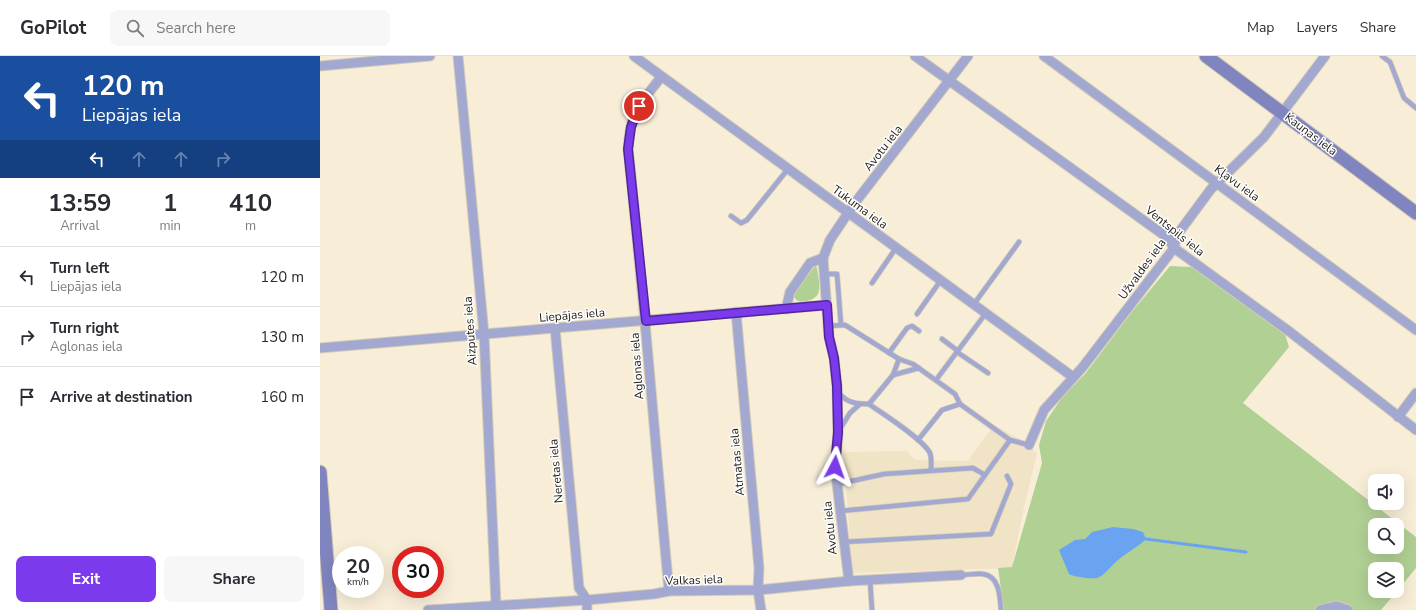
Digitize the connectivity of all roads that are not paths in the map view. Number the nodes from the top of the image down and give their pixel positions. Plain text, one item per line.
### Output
1 (430, 56) edge
2 (458, 56) edge
3 (634, 56) edge
4 (915, 56) edge
5 (968, 56) edge
6 (1044, 56) edge
7 (1206, 56) edge
8 (1325, 56) edge
9 (1382, 56) edge
10 (320, 66) edge
11 (661, 77) junction
12 (949, 81) junction
13 (1416, 108) edge
14 (1283, 113) junction
15 (788, 169) junction
16 (1217, 184) junction
17 (848, 213) junction
18 (1416, 213) edge
19 (731, 216) dead end
20 (1019, 242) dead end
21 (896, 248) junction
22 (1174, 248) junction
23 (823, 258) junction
24 (824, 274) junction
25 (941, 280) junction
26 (872, 283) dead end
27 (974, 304) junction
28 (827, 305) junction
29 (786, 309) junction
30 (736, 312) junction
31 (986, 313) junction
32 (917, 314) dead end
33 (646, 321) junction
34 (841, 325) junction
35 (828, 326) junction
36 (555, 328) junction
37 (1416, 330) edge
38 (919, 331) dead end
39 (484, 334) junction
40 (942, 339) dead end
41 (320, 348) edge
42 (958, 351) junction
43 (889, 353) junction
44 (899, 359) junction
45 (919, 368) junction
46 (988, 374) dead end
47 (893, 375) junction
48 (1073, 377) junction
49 (936, 380) junction
50 (837, 391) junction
51 (1416, 393) edge
52 (860, 404) junction
53 (869, 404) junction
54 (960, 404) junction
55 (1398, 417) junction
56 (1416, 430) edge
57 (838, 432) junction
58 (918, 440) junction
59 (1010, 440) junction
60 (1029, 444) joint
61 (931, 471) junction
62 (320, 473) edge
63 (984, 475) junction
64 (1007, 476) dead end
65 (838, 484) junction
66 (321, 502) edge
67 (840, 511) junction
68 (844, 542) junction
69 (960, 575) joint
70 (870, 580) junction
71 (849, 581) junction
72 (758, 590) junction
73 (669, 591) junction
74 (587, 600) junction
75 (496, 605) junction
76 (444, 609) edge
77 (331, 610) edge
78 (428, 610) edge
79 (587, 610) edge
80 (761, 610) edge
81 (872, 610) edge
82 (1001, 610) edge
83 (1320, 610) edge
84 (1348, 610) edge

1 - 10 street
2 - 39 street, Aizputes iela
3 - 11 street, Tukuma iela
4 - 12 street, Ventspils iela
5 - 12 street, Avotu iela
6 - 16 street, Kļavu iela
7 - 14 street, Kauņas iela
8 - 14 street, Užvaldes iela
9 - 13 lane
11 - 15 street, Tukuma iela
11 - 33 street, Aglonas iela
12 - 17 street, Avotu iela
12 - 22 street, Ventspils iela
14 - 16 street, Užvaldes iela
14 - 18 street, Kauņas iela
15 - 17 street, Tukuma iela
15 - 19 lane
16 - 22 street, Užvaldes iela
16 - 37 street, Kļavu iela
17 - 21 street, Tukuma iela
17 - 23 street, Avotu iela
20 - 27 lane
21 - 25 street, Tukuma iela
21 - 26 lane
22 - 48 street, Užvaldes iela
22 - 55 street, Ventspils iela
23 - 24 street, Avotu iela
23 - 29 street
24 - 28 street, Avotu iela
24 - 34 lane
25 - 27 street, Tukuma iela
25 - 32 lane
27 - 31 street, Tukuma iela
28 - 29 street, Liepājas iela
28 - 35 street, Avotu iela
29 - 30 street, Liepājas iela
30 - 33 street, Liepājas iela
30 - 72 street, Atmatas iela
31 - 42 lane
31 - 48 street, Tukuma iela
33 - 36 street, Liepājas iela
33 - 73 street, Aglonas iela
34 - 35 lane
34 - 43 lane
35 - 50 street, Avotu iela
36 - 39 street, Liepājas iela
36 - 74 street, Neretas iela
38 - 43 lane
39 - 41 street, Liepājas iela
39 - 75 street, Aizputes iela
40 - 42 lane
42 - 46 lane
42 - 49 lane
43 - 44 lane
44 - 45 lane
44 - 47 lane
45 - 47 lane
45 - 49 lane
47 - 53 lane
48 - 60 street, Užvaldes iela
49 - 54 lane
50 - 52 lane
50 - 57 street, Avotu iela
51 - 55 street
52 - 53 lane
52 - 57 lane
53 - 58 lane
54 - 58 lane
54 - 59 lane
55 - 56 street, Ventspils iela
57 - 65 street, Avotu iela
58 - 61 lane
59 - 60 lane
59 - 63 lane
61 - 63 lane
61 - 65 lane
62 - 66 street
63 - 67 lane
64 - 68 lane
65 - 67 street, Avotu iela
66 - 77 street
67 - 68 street, Avotu iela
68 - 71 street, Avotu iela
69 - 70 street, Valkas iela
69 - 82 lane
70 - 71 street, Valkas iela
70 - 81 lane
71 - 72 street, Valkas iela
72 - 73 street, Valkas iela
72 - 80 street, Atmatas iela
73 - 74 street, Valkas iela
74 - 75 street, Valkas iela
74 - 79 street, Neretas iela
75 - 76 street, Valkas iela
76 - 78 street, Valkas iela
83 - 84 street

